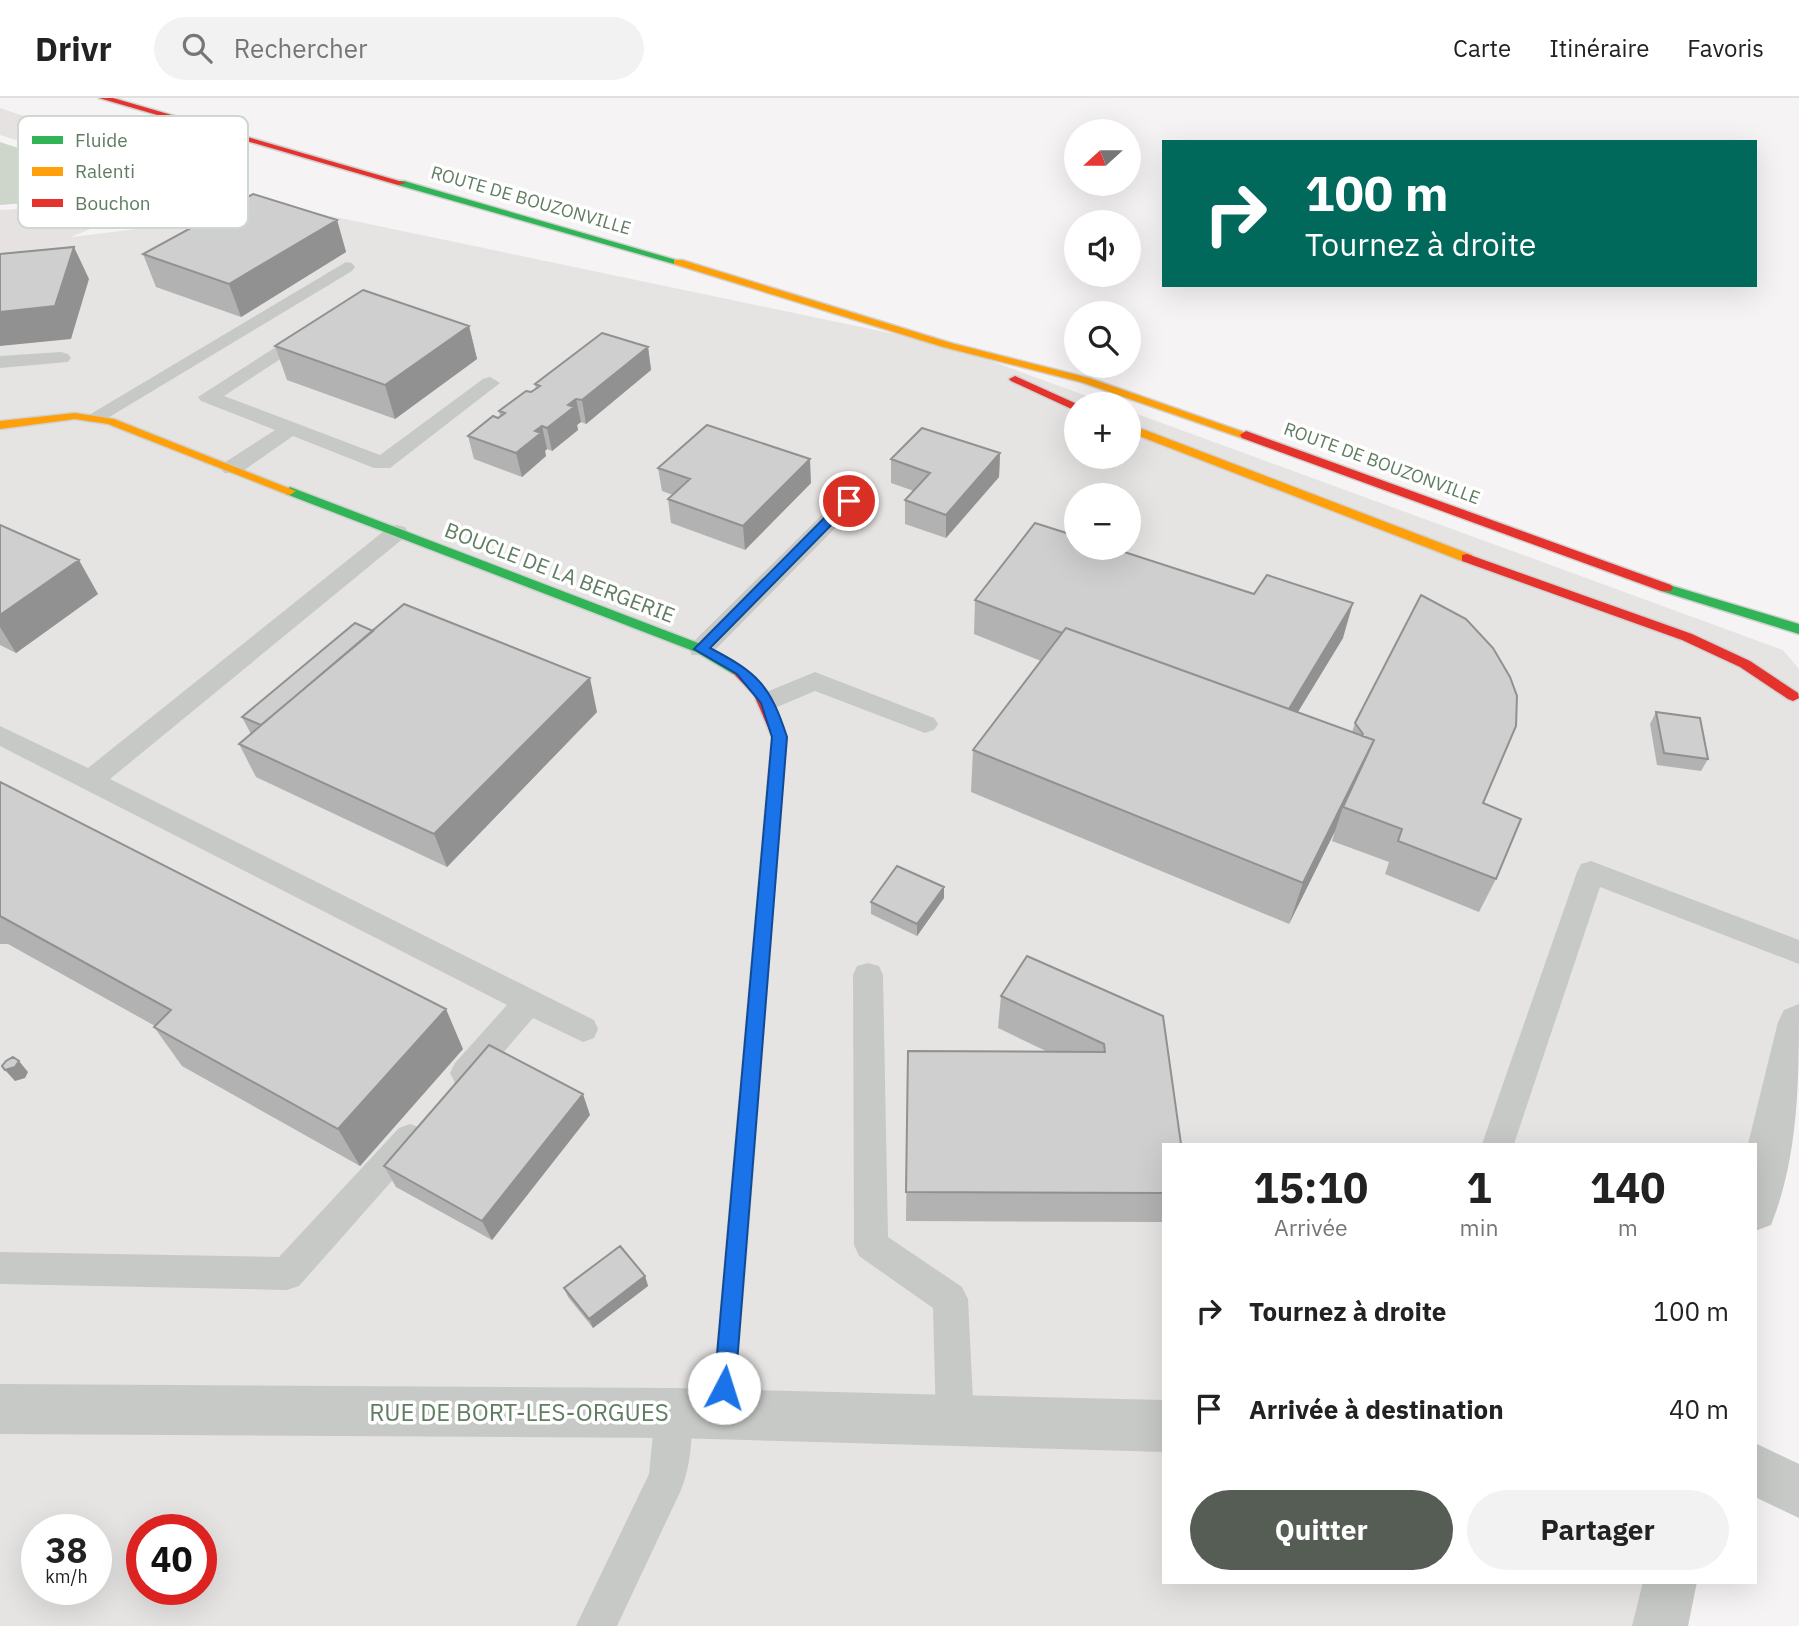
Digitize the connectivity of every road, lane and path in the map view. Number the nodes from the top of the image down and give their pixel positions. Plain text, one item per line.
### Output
1 (103, 98) edge
2 (166, 116) edge
3 (248, 139) edge
4 (346, 267) dead end
5 (330, 318) edge
6 (947, 345) junction
7 (61, 358) dead end
8 (0, 362) edge
9 (490, 383) dead end
10 (1064, 402) edge
11 (94, 418) junction
12 (0, 425) edge
13 (291, 428) junction
14 (1141, 433) edge
15 (232, 468) junction
16 (849, 501) dead end
17 (397, 532) junction
18 (1796, 636) edge
19 (701, 649) junction
20 (1781, 670) dead end
21 (1796, 699) edge
22 (768, 701) junction
23 (925, 723) dead end
24 (0, 735) edge
25 (90, 780) junction
26 (1799, 952) edge
27 (867, 975) dead end
28 (529, 1002) junction
29 (1799, 1022) edge
30 (583, 1029) dead end
31 (1498, 1143) edge
32 (1757, 1201) edge
33 (0, 1268) edge
34 (0, 1409) edge
35 (673, 1413) junction
36 (722, 1415) junction
37 (955, 1421) junction
38 (1162, 1426) edge
39 (1757, 1470) edge
40 (1799, 1492) edge
41 (1670, 1584) edge
42 (596, 1626) edge
43 (1660, 1626) edge

1 - 2 main road, ROUTE DE BOUZONVILLE
3 - 6 main road, ROUTE DE BOUZONVILLE
4 - 11 lane
5 - 13 lane
6 - 10 main road, ROUTE DE BOUZONVILLE
6 - 18 main road, ROUTE DE BOUZONVILLE
7 - 8 lane
9 - 13 lane
11 - 12 main road, BOUCLE DE LA BERGERIE
11 - 15 main road, BOUCLE DE LA BERGERIE
13 - 15 lane
14 - 21 main road
15 - 17 main road, BOUCLE DE LA BERGERIE
16 - 19 lane
17 - 19 main road, BOUCLE DE LA BERGERIE
17 - 25 lane
19 - 22 main road, BOUCLE DE LA BERGERIE
20 - 21 main road
22 - 23 lane
22 - 36 main road, BOUCLE DE LA BERGERIE
24 - 25 lane
25 - 28 lane
26 - 31 lane
27 - 37 lane
28 - 30 lane
28 - 33 lane
29 - 32 street
34 - 35 street, RUE DE BORT-LES-ORGUES
35 - 36 street, RUE DE BORT-LES-ORGUES
35 - 42 lane
36 - 37 street, RUE DE BORT-LES-ORGUES
37 - 38 street, RUE DE BORT-LES-ORGUES
39 - 40 street
41 - 43 street

